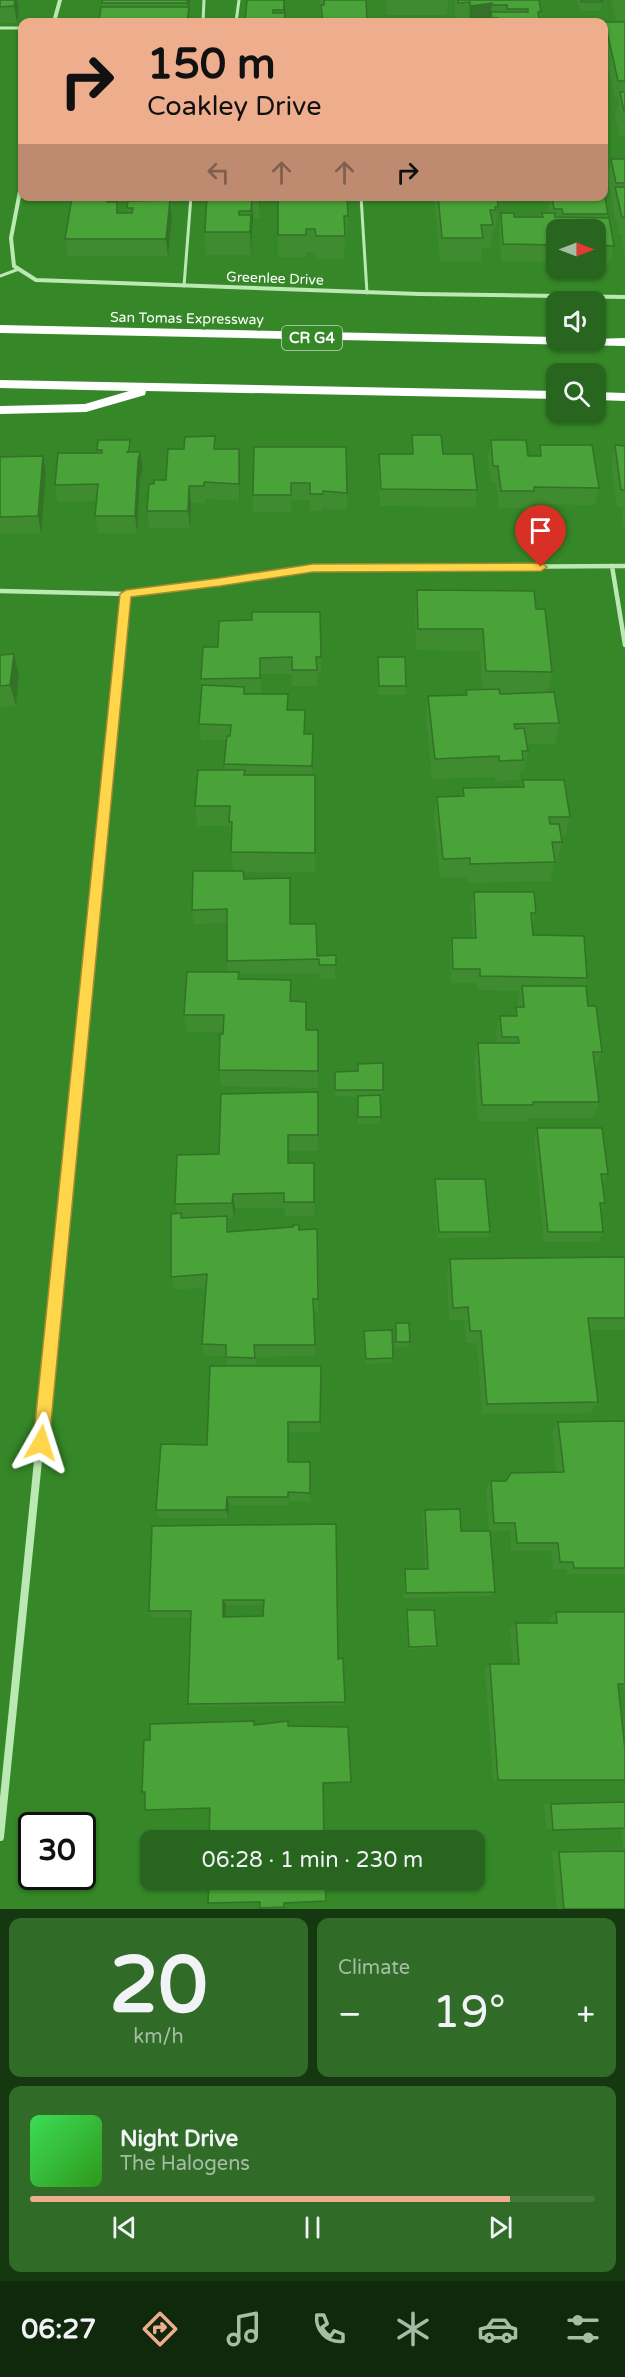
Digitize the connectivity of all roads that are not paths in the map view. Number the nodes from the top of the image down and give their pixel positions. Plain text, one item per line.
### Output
1 (60, 0) edge
2 (204, 0) edge
3 (239, 0) edge
4 (55, 18) edge
5 (203, 18) edge
6 (237, 18) edge
7 (0, 28) edge
8 (18, 28) edge
9 (18, 201) edge
10 (191, 201) edge
11 (362, 201) edge
12 (19, 269) junction
13 (0, 276) edge
14 (184, 286) junction
15 (367, 292) junction
16 (625, 297) edge
17 (0, 329) edge
18 (625, 342) edge
19 (0, 384) edge
20 (155, 388) junction
21 (546, 395) edge
22 (606, 396) edge
23 (625, 397) edge
24 (0, 410) edge
25 (612, 566) junction
26 (625, 566) edge
27 (0, 591) edge
28 (126, 594) junction
29 (625, 645) edge
30 (0, 1837) edge

1 - 4 street
2 - 5 lane
3 - 6 lane
7 - 8 lane
9 - 12 street
10 - 14 lane
11 - 15 lane
12 - 13 lane
12 - 14 street, Greenlee Drive
14 - 15 street, Greenlee Drive
15 - 16 street, Greenlee Drive
17 - 18 highway, San Tomas Expressway / CR G4
19 - 20 highway
20 - 21 highway
20 - 24 highway
22 - 23 highway
25 - 26 street
25 - 28 street
25 - 29 street
27 - 28 street
28 - 30 street

